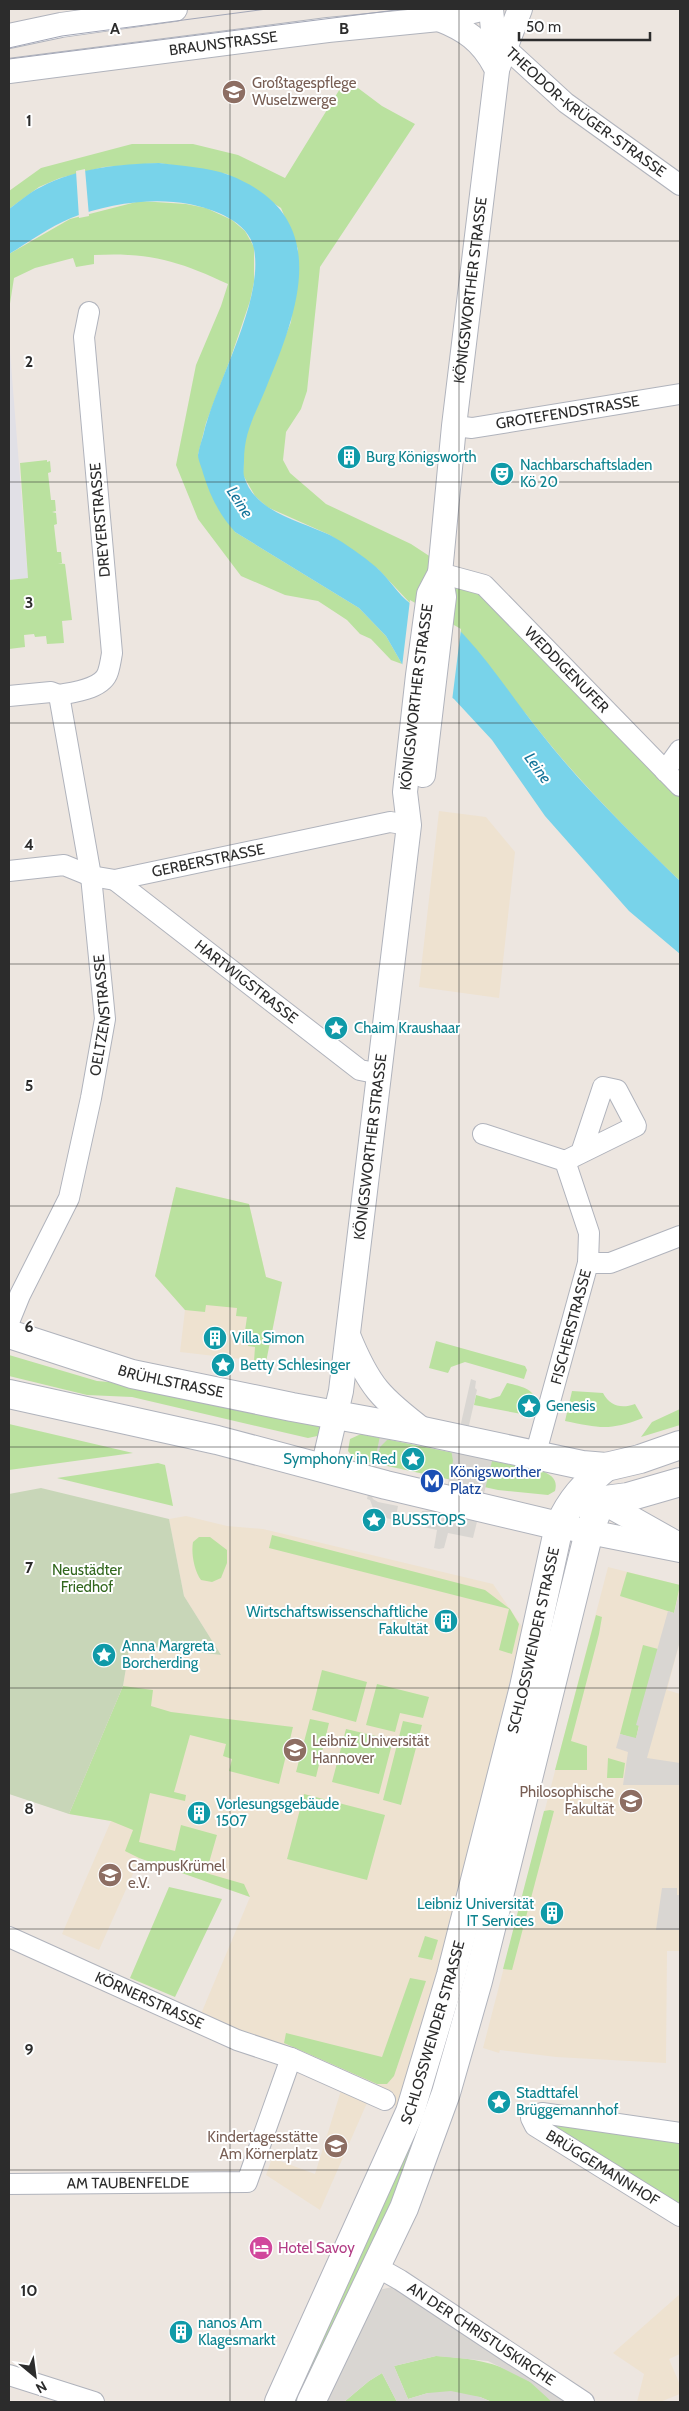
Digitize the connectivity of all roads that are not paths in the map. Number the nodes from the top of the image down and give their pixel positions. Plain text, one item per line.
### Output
1 (176, 9) edge
2 (481, 9) edge
3 (491, 9) edge
4 (520, 9) edge
5 (439, 19) junction
6 (9, 36) edge
7 (500, 42) junction
8 (9, 70) edge
9 (497, 70) junction
10 (680, 185) edge
11 (89, 312) dead end
12 (680, 394) edge
13 (454, 426) junction
14 (440, 573) junction
15 (59, 695) junction
16 (9, 696) edge
17 (680, 750) edge
18 (665, 772) junction
19 (680, 786) edge
20 (409, 825) junction
21 (9, 871) edge
22 (91, 876) junction
23 (115, 880) junction
24 (380, 1074) junction
25 (483, 1134) dead end
26 (680, 1236) edge
27 (588, 1263) junction
28 (9, 1322) edge
29 (9, 1334) edge
30 (348, 1334) junction
31 (9, 1394) edge
32 (336, 1414) junction
33 (424, 1431) junction
34 (680, 1445) edge
35 (544, 1458) junction
36 (606, 1467) junction
37 (324, 1468) junction
38 (680, 1482) edge
39 (578, 1504) junction
40 (589, 1532) junction
41 (680, 1545) edge
42 (680, 1550) edge
43 (9, 1937) edge
44 (291, 2058) junction
45 (385, 2100) dead end
46 (680, 2134) edge
47 (9, 2184) edge
48 (680, 2216) edge
49 (377, 2267) junction
50 (9, 2375) edge
51 (94, 2402) edge
52 (280, 2402) edge
53 (311, 2402) edge
54 (584, 2402) edge

1 - 6 street
2 - 5 street, BRAUNSTRASSE
3 - 7 street, KÖNIGSWORTHER STRASSE
4 - 7 street
5 - 8 street, BRAUNSTRASSE
5 - 9 street, BRAUNSTRASSE
7 - 9 street, KÖNIGSWORTHER STRASSE
7 - 10 street, THEODOR-KRÜGER-STRASSE
9 - 13 street, KÖNIGSWORTHER STRASSE
11 - 15 street, DREYERSTRASSE
12 - 13 street, GROTEFENDSTRASSE
13 - 14 street, KÖNIGSWORTHER STRASSE
14 - 18 street, WEDDIGENUFER
14 - 20 street, KÖNIGSWORTHER STRASSE
15 - 16 street
15 - 22 street, OELTZENSTRASSE
17 - 18 street
18 - 19 street, WEDDIGENUFER
20 - 23 street, GERBERSTRASSE
20 - 24 street, KÖNIGSWORTHER STRASSE
21 - 22 street, GERBERSTRASSE
22 - 23 street, GERBERSTRASSE
22 - 28 street, OELTZENSTRASSE
23 - 24 street, HARTWIGSTRASSE
24 - 30 street, KÖNIGSWORTHER STRASSE
25 - 27 street
26 - 27 street, FISCHERSTRASSE
27 - 35 street, FISCHERSTRASSE
29 - 32 main road, BRÜHLSTRASSE
30 - 32 street, KÖNIGSWORTHER STRASSE
30 - 33 street
31 - 37 main road
32 - 33 main road
32 - 37 street, KÖNIGSWORTHER STRASSE
33 - 35 main road
34 - 36 main road
35 - 36 main road
35 - 39 main road
36 - 39 main road
37 - 39 main road
38 - 39 main road
39 - 40 main road
39 - 41 street
39 - 52 main road, SCHLOSSWENDER STRASSE
40 - 42 street
40 - 49 main road, SCHLOSSWENDER STRASSE
43 - 44 street, KÖRNERSTRASSE
44 - 45 street, KÖRNERSTRASSE
44 - 47 street, AM TAUBENFELDE
46 - 48 street, BRÜGGEMANNHOF
49 - 53 main road, SCHLOSSWENDER STRASSE
49 - 54 street, AN DER CHRISTUSKIRCHE
50 - 51 street

